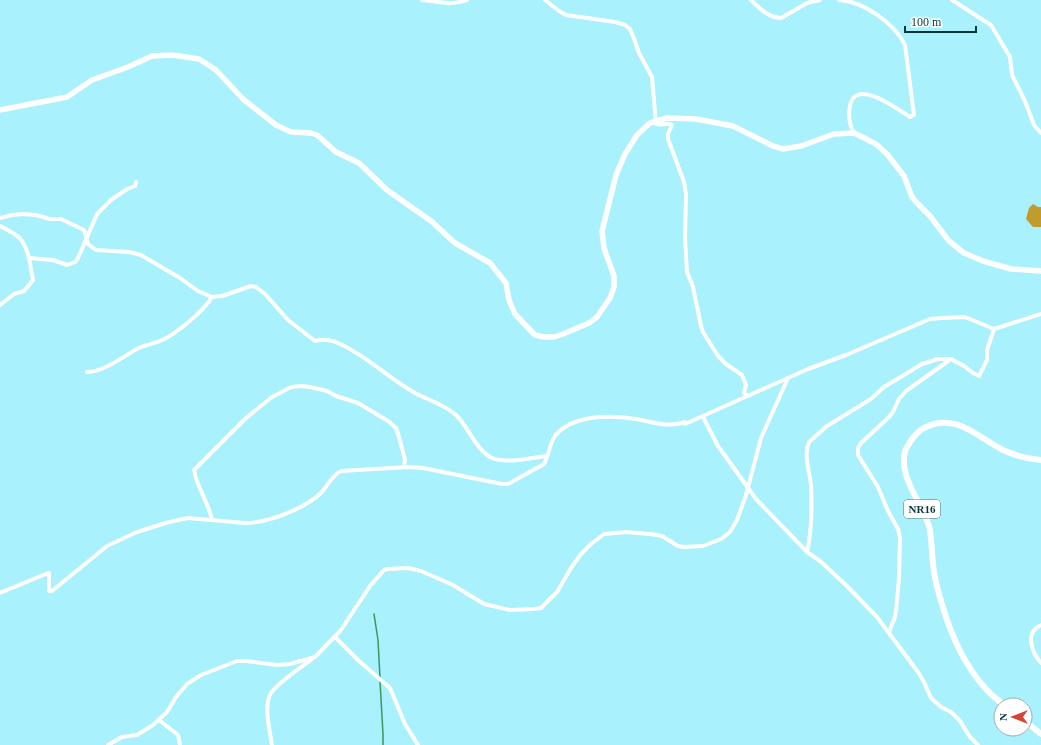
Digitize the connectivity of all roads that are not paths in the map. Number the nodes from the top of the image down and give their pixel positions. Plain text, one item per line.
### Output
1 (422, 0) edge
2 (467, 0) edge
3 (546, 0) edge
4 (751, 0) edge
5 (820, 0) edge
6 (839, 0) edge
7 (952, 0) edge
8 (0, 110) edge
9 (655, 121) junction
10 (854, 133) junction
11 (1041, 133) edge
12 (136, 182) dead end
13 (0, 218) edge
14 (0, 226) edge
15 (86, 239) junction
16 (29, 258) junction
17 (1041, 271) edge
18 (212, 297) junction
19 (0, 305) edge
20 (1041, 314) edge
21 (994, 329) junction
22 (951, 359) junction
23 (87, 372) dead end
24 (788, 378) junction
25 (748, 396) junction
26 (703, 417) junction
27 (547, 456) junction
28 (1041, 460) edge
29 (404, 467) junction
30 (747, 488) junction
31 (212, 520) junction
32 (807, 552) junction
33 (0, 593) edge
34 (1041, 625) edge
35 (889, 632) junction
36 (335, 637) junction
37 (315, 657) junction
38 (1041, 663) edge
39 (994, 697) edge
40 (159, 720) junction
41 (1033, 728) edge
42 (1041, 734) edge
43 (108, 745) edge
44 (180, 745) edge
45 (272, 745) edge
46 (418, 745) edge
47 (978, 745) edge

1 - 2 street
3 - 9 street
4 - 5 street
6 - 10 street
7 - 11 street
8 - 9 main road
9 - 10 main road
9 - 25 street
10 - 17 main road
12 - 15 street
13 - 15 street
14 - 16 street
15 - 16 street
15 - 18 street
16 - 19 street
18 - 23 street
18 - 27 street
20 - 21 street
21 - 22 street
21 - 24 street
22 - 32 street
22 - 35 street
24 - 25 street
24 - 30 street
25 - 26 street
26 - 27 street
26 - 30 street
27 - 29 street
28 - 39 main road, NR16
29 - 31 street
29 - 31 street
30 - 32 street
30 - 36 street
31 - 33 street
32 - 35 street
34 - 38 street
35 - 47 street
36 - 37 street
36 - 46 street
37 - 40 street
37 - 45 street
40 - 43 street
40 - 44 street
41 - 42 main road

